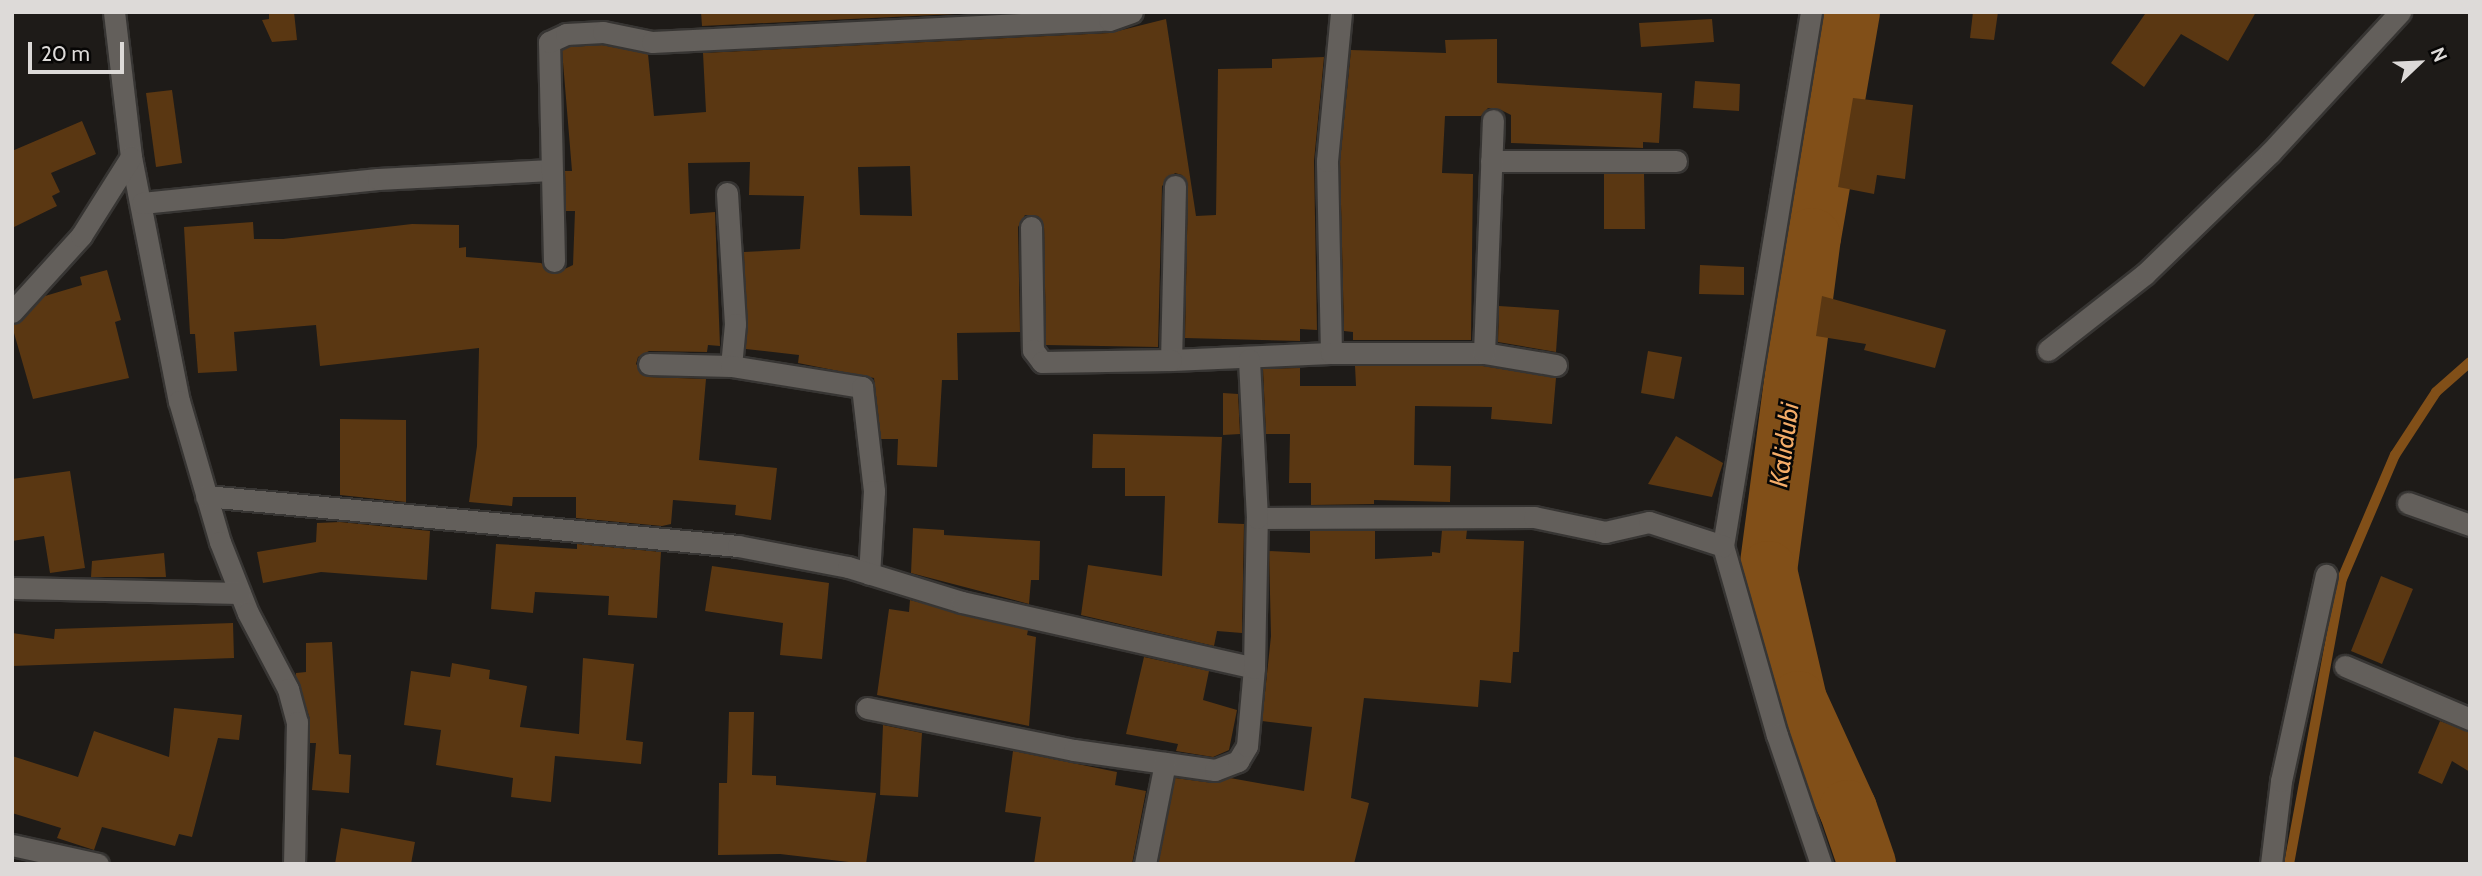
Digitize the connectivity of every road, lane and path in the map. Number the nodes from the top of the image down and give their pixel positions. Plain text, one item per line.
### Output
1 (114, 12) edge
2 (1132, 12) edge
3 (1341, 12) edge
4 (1811, 12) edge
5 (2400, 12) edge
6 (1493, 120) dead end
7 (131, 157) junction
8 (1491, 161) junction
9 (1676, 161) dead end
10 (551, 170) junction
11 (1175, 186) dead end
12 (727, 193) dead end
13 (142, 203) junction
14 (1031, 227) dead end
15 (554, 261) dead end
16 (12, 312) edge
17 (2048, 350) dead end
18 (1331, 353) junction
19 (1483, 353) junction
20 (1249, 359) junction
21 (1171, 360) junction
22 (649, 364) dead end
23 (1556, 365) dead end
24 (731, 366) junction
25 (206, 496) junction
26 (2408, 503) dead end
27 (1257, 518) junction
28 (2470, 525) edge
29 (1723, 545) junction
30 (869, 574) junction
31 (2326, 575) dead end
32 (15, 588) dead end
33 (240, 593) junction
34 (2345, 666) dead end
35 (1254, 668) junction
36 (867, 708) dead end
37 (2470, 719) edge
38 (1165, 763) junction
39 (12, 845) edge
40 (99, 864) edge
41 (294, 864) edge
42 (1145, 864) edge
43 (1821, 864) edge
44 (2271, 864) edge

1 - 7 street
2 - 10 street
3 - 18 street
4 - 29 street
5 - 17 street
6 - 8 street
7 - 13 street
7 - 16 street
8 - 9 street
8 - 19 street
10 - 13 street
10 - 15 street
11 - 21 street
12 - 24 street
13 - 25 street
14 - 21 street
18 - 19 street
18 - 20 street
19 - 23 street
20 - 21 street
20 - 27 street
22 - 24 street
24 - 30 street
25 - 30 street
25 - 33 street
26 - 28 street
27 - 29 street
27 - 35 street
29 - 43 street
30 - 35 street
31 - 44 street
32 - 33 street
33 - 41 street
34 - 37 street
35 - 38 street
36 - 38 street
38 - 42 street
39 - 40 street

